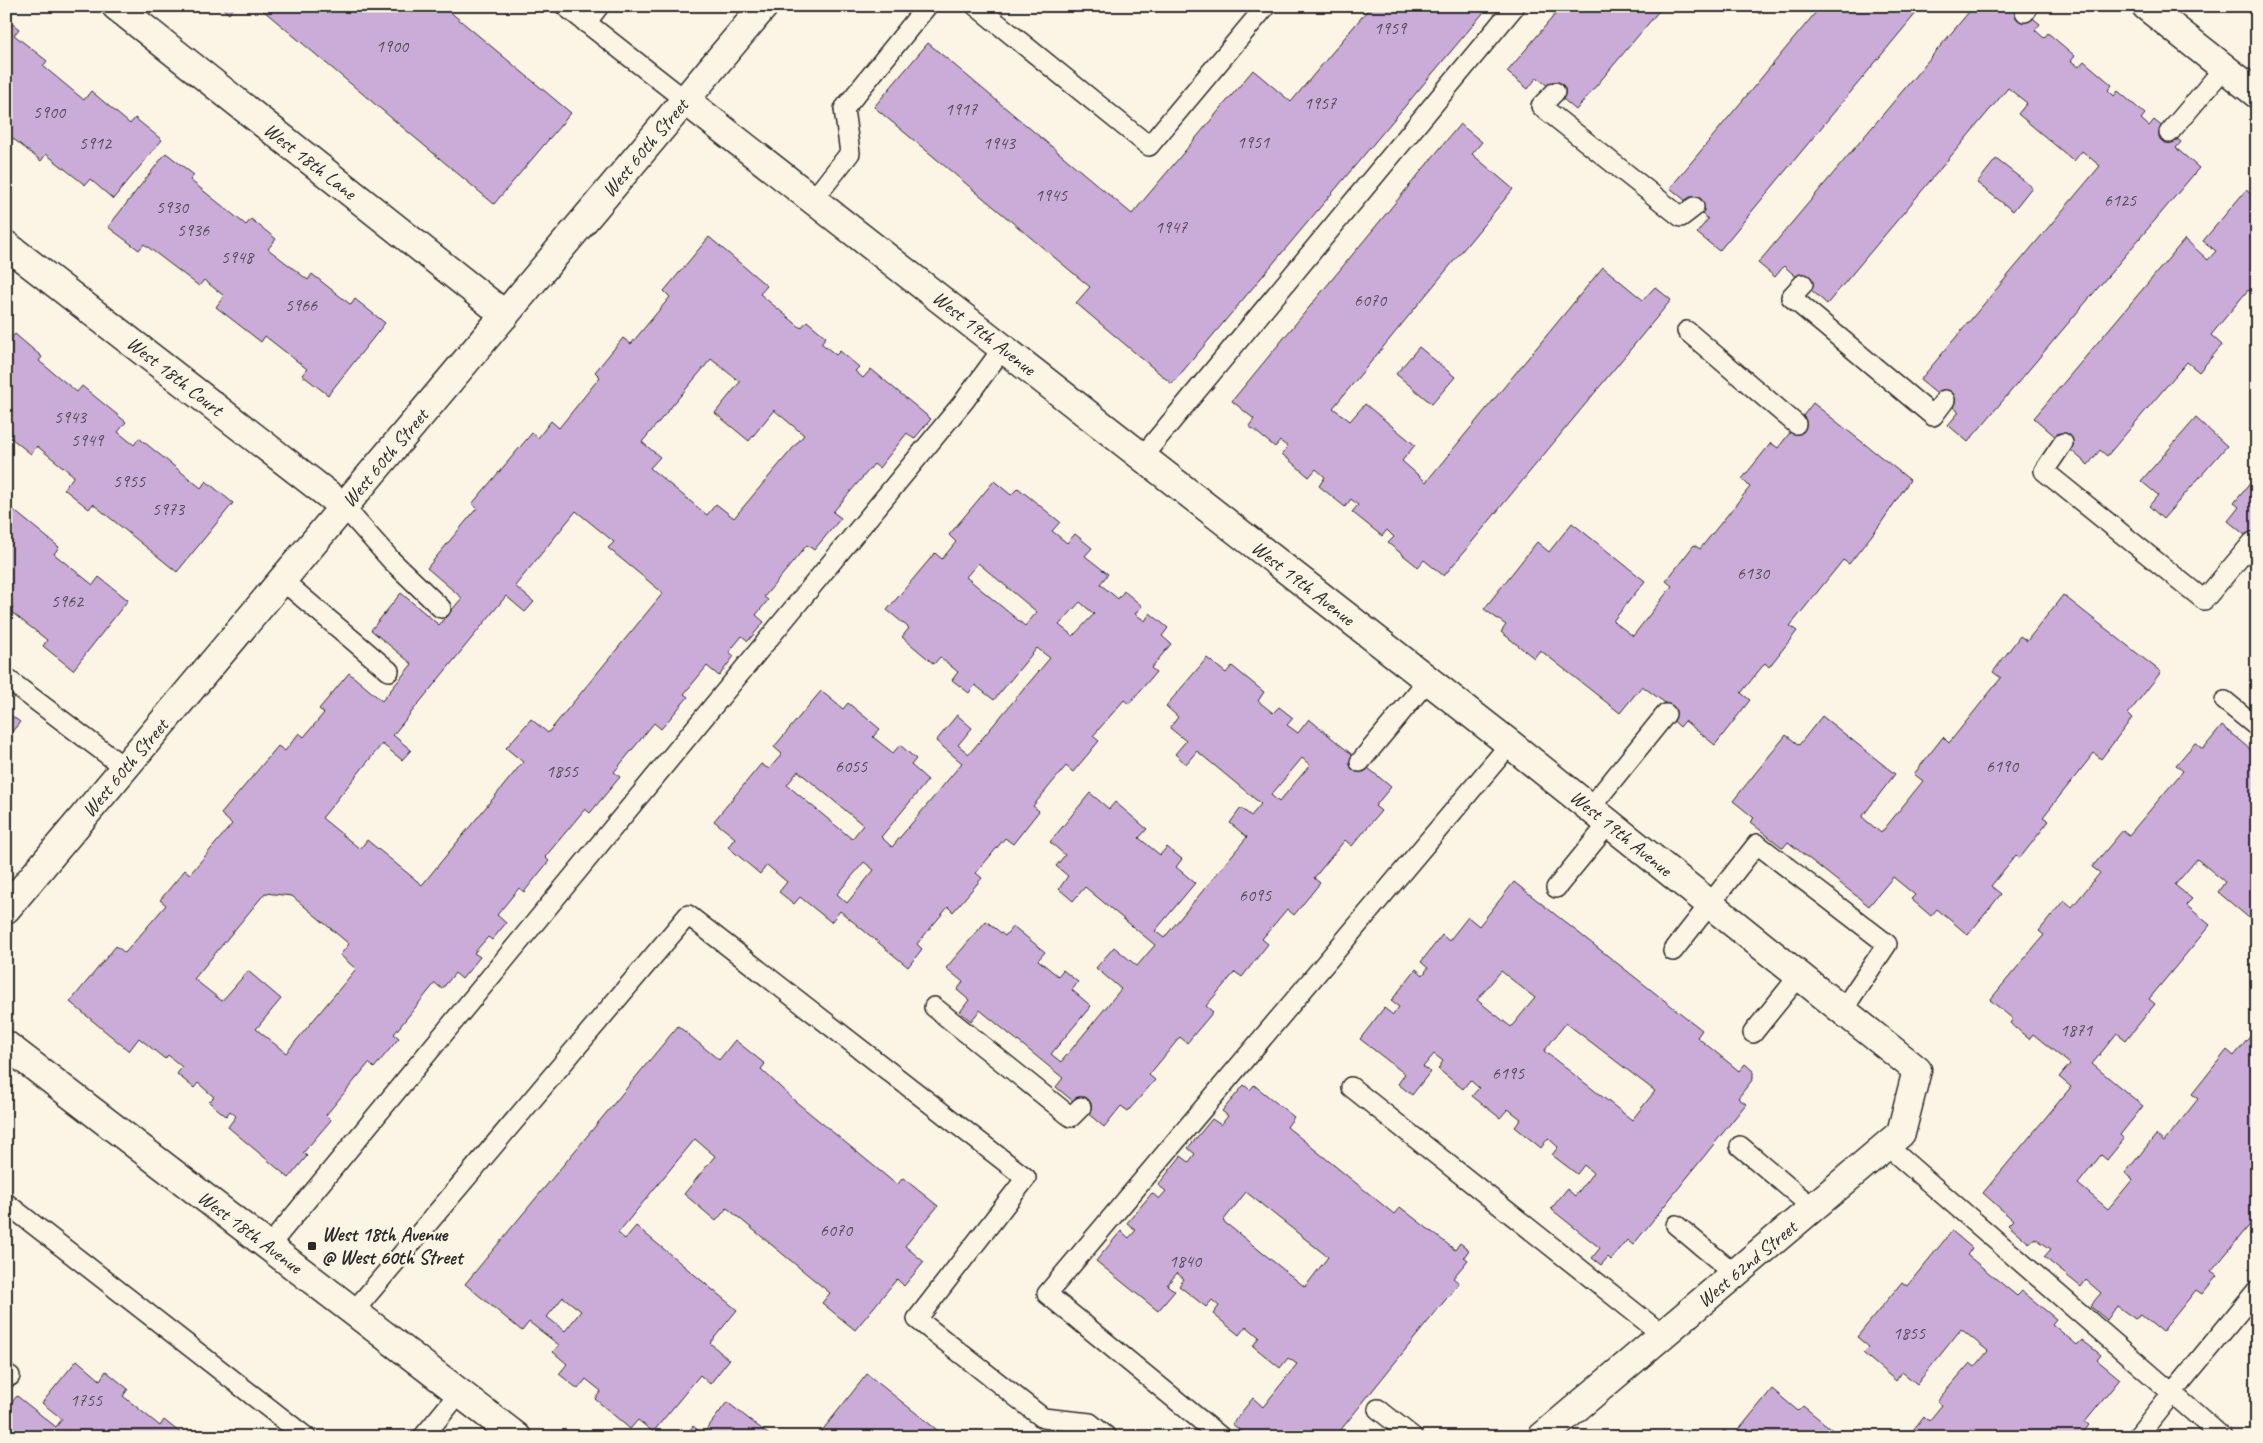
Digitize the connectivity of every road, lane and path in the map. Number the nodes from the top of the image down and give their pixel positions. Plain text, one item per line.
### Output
1 (116, 6) edge
2 (565, 6) edge
3 (599, 6) edge
4 (764, 6) edge
5 (927, 6) edge
6 (976, 6) edge
7 (1266, 6) edge
8 (1515, 6) edge
9 (2146, 6) edge
10 (586, 23) junction
11 (2224, 68) junction
12 (1555, 92) dead end
13 (2257, 94) edge
14 (685, 100) junction
15 (2169, 133) dead end
16 (813, 200) junction
17 (1694, 207) dead end
18 (6, 245) edge
19 (1803, 284) dead end
20 (505, 315) junction
21 (1688, 331) dead end
22 (1004, 348) junction
23 (1944, 400) dead end
24 (1796, 424) dead end
25 (2063, 443) dead end
26 (1142, 457) junction
27 (344, 506) junction
28 (2253, 542) dead end
29 (282, 580) junction
30 (441, 608) dead end
31 (389, 671) dead end
32 (6, 678) edge
33 (1428, 680) junction
34 (2225, 701) dead end
35 (1666, 714) dead end
36 (2257, 727) edge
37 (1510, 744) junction
38 (1360, 762) dead end
39 (124, 768) junction
40 (1599, 816) junction
41 (1556, 888) dead end
42 (1710, 905) junction
43 (6, 909) edge
44 (1673, 951) dead end
45 (1799, 976) junction
46 (934, 1007) dead end
47 (1842, 1011) junction
48 (1753, 1033) dead end
49 (6, 1045) edge
50 (1917, 1070) joint
51 (1351, 1087) dead end
52 (1081, 1107) dead end
53 (1740, 1146) dead end
54 (1888, 1146) junction
55 (6, 1203) edge
56 (1813, 1208) junction
57 (1676, 1225) dead end
58 (269, 1246) junction
59 (1735, 1274) junction
60 (2257, 1290) edge
61 (354, 1311) junction
62 (1663, 1334) junction
63 (460, 1392) junction
64 (2172, 1393) junction
65 (1378, 1409) dead end
66 (306, 1437) edge
67 (423, 1437) edge
68 (517, 1437) edge
69 (1107, 1437) edge
70 (1220, 1437) edge
71 (1413, 1437) edge
72 (1542, 1437) edge
73 (2136, 1437) edge
74 (2222, 1437) edge

1 - 20 street, West 18th Lane
2 - 10 lane
3 - 10 lane
4 - 14 street, West 60th Street
5 - 16 lane
6 - 7 lane
8 - 26 lane
9 - 11 street
10 - 14 lane
11 - 13 street
11 - 15 lane
12 - 17 lane
14 - 16 street, West 19th Avenue
14 - 20 street, West 60th Street
16 - 22 street, West 19th Avenue
18 - 27 street, West 18th Court
19 - 23 lane
20 - 27 street, West 60th Street
21 - 24 lane
22 - 26 street, West 19th Avenue
22 - 58 lane
25 - 28 lane
26 - 33 street, West 19th Avenue
27 - 29 street, West 60th Street
27 - 30 lane
29 - 31 lane
29 - 39 street, West 60th Street
32 - 39 lane
33 - 37 street, West 19th Avenue
33 - 38 lane
34 - 36 lane
35 - 40 lane
37 - 40 street, West 19th Avenue
37 - 70 lane
39 - 43 street, West 60th Street
40 - 41 lane
40 - 42 street, West 19th Avenue
42 - 44 lane
42 - 45 street, West 19th Avenue
42 - 47 lane
45 - 47 street, West 19th Avenue
45 - 48 lane
46 - 52 lane
47 - 50 street, West 19th Avenue
49 - 58 street, West 18th Avenue
50 - 54 street, West 62nd Street
51 - 62 lane
53 - 56 lane
54 - 56 street, West 62nd Street
54 - 64 lane
55 - 66 lane
56 - 59 street, West 62nd Street
57 - 59 lane
58 - 61 street, West 18th Avenue
59 - 62 street, West 62nd Street
60 - 64 lane
61 - 63 street, West 18th Avenue
61 - 69 lane
62 - 72 street, West 62nd Street
63 - 67 lane
63 - 68 street, West 18th Avenue
64 - 73 lane
64 - 74 lane
65 - 71 lane

